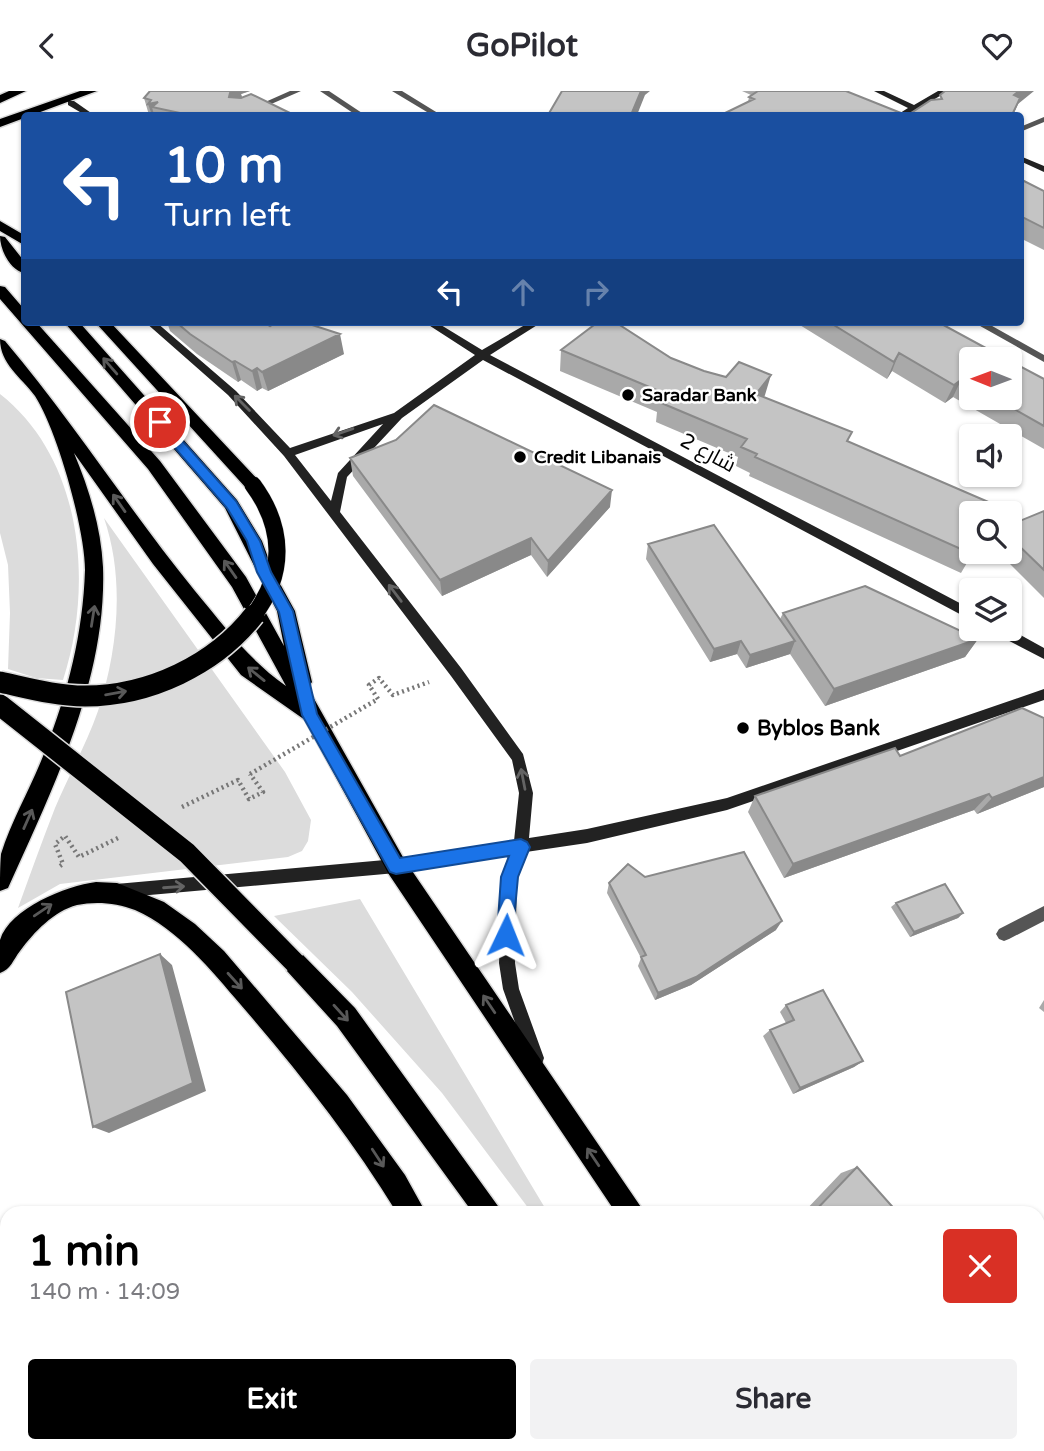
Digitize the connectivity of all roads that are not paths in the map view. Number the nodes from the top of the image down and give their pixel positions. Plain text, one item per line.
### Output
1 (20, 91) edge
2 (91, 91) edge
3 (100, 91) edge
4 (297, 91) edge
5 (324, 91) edge
6 (396, 91) edge
7 (878, 91) edge
8 (944, 91) edge
9 (70, 97) edge
10 (0, 99) edge
11 (915, 108) junction
12 (31, 112) edge
13 (43, 112) edge
14 (87, 112) edge
15 (247, 112) edge
16 (356, 112) edge
17 (432, 112) edge
18 (907, 112) edge
19 (924, 112) edge
20 (0, 116) edge
21 (21, 116) edge
22 (1044, 119) edge
23 (21, 122) edge
24 (0, 123) edge
25 (1024, 127) edge
26 (0, 132) edge
27 (1024, 160) edge
28 (1044, 170) edge
29 (0, 225) edge
30 (21, 239) edge
31 (0, 240) edge
32 (21, 265) edge
33 (0, 290) edge
34 (21, 314) edge
35 (31, 326) edge
36 (75, 326) edge
37 (106, 326) edge
38 (155, 326) edge
39 (435, 326) edge
40 (530, 326) edge
41 (985, 326) edge
42 (0, 344) edge
43 (482, 355) junction
44 (1044, 359) edge
45 (43, 396) junction
46 (398, 415) junction
47 (288, 453) junction
48 (334, 513) junction
49 (959, 609) edge
50 (1020, 641) edge
51 (1044, 654) edge
52 (0, 682) edge
53 (1044, 694) edge
54 (0, 705) edge
55 (310, 715) junction
56 (521, 847) junction
57 (396, 866) junction
58 (0, 881) edge
59 (106, 892) junction
60 (1044, 913) edge
61 (1004, 934) dead end
62 (0, 962) edge
63 (555, 1101) junction
64 (408, 1206) edge
65 (485, 1206) edge
66 (627, 1206) edge

1 - 10 highway
2 - 12 highway
3 - 9 highway
4 - 15 street
5 - 16 street
6 - 17 street
7 - 11 street
8 - 11 street
9 - 13 highway
9 - 14 street
9 - 20 highway
11 - 18 street
11 - 19 street
21 - 24 highway
22 - 25 street
23 - 26 highway
27 - 28 street
29 - 30 highway
31 - 32 highway
33 - 34 highway
55 -> 35 highway
55 -> 36 highway
52 -> 37 highway, bridge
47 -> 38 street
39 - 43 street, شارع 2
40 - 43 street
41 - 44 street
42 - 45 highway
43 - 46 street
43 - 49 street, شارع 2
55 -> 45 highway
58 -> 45 highway
46 -> 47 street
46 - 48 street
47 - 48 street
56 -> 48 street
50 - 51 street
53 - 56 street
54 -> 65 highway, bridge
55 - 57 highway
56 - 57 street
56 - 63 street
59 -> 57 street
63 -> 57 highway
62 -> 59 highway
59 -> 64 highway
60 - 61 street
66 -> 63 highway

